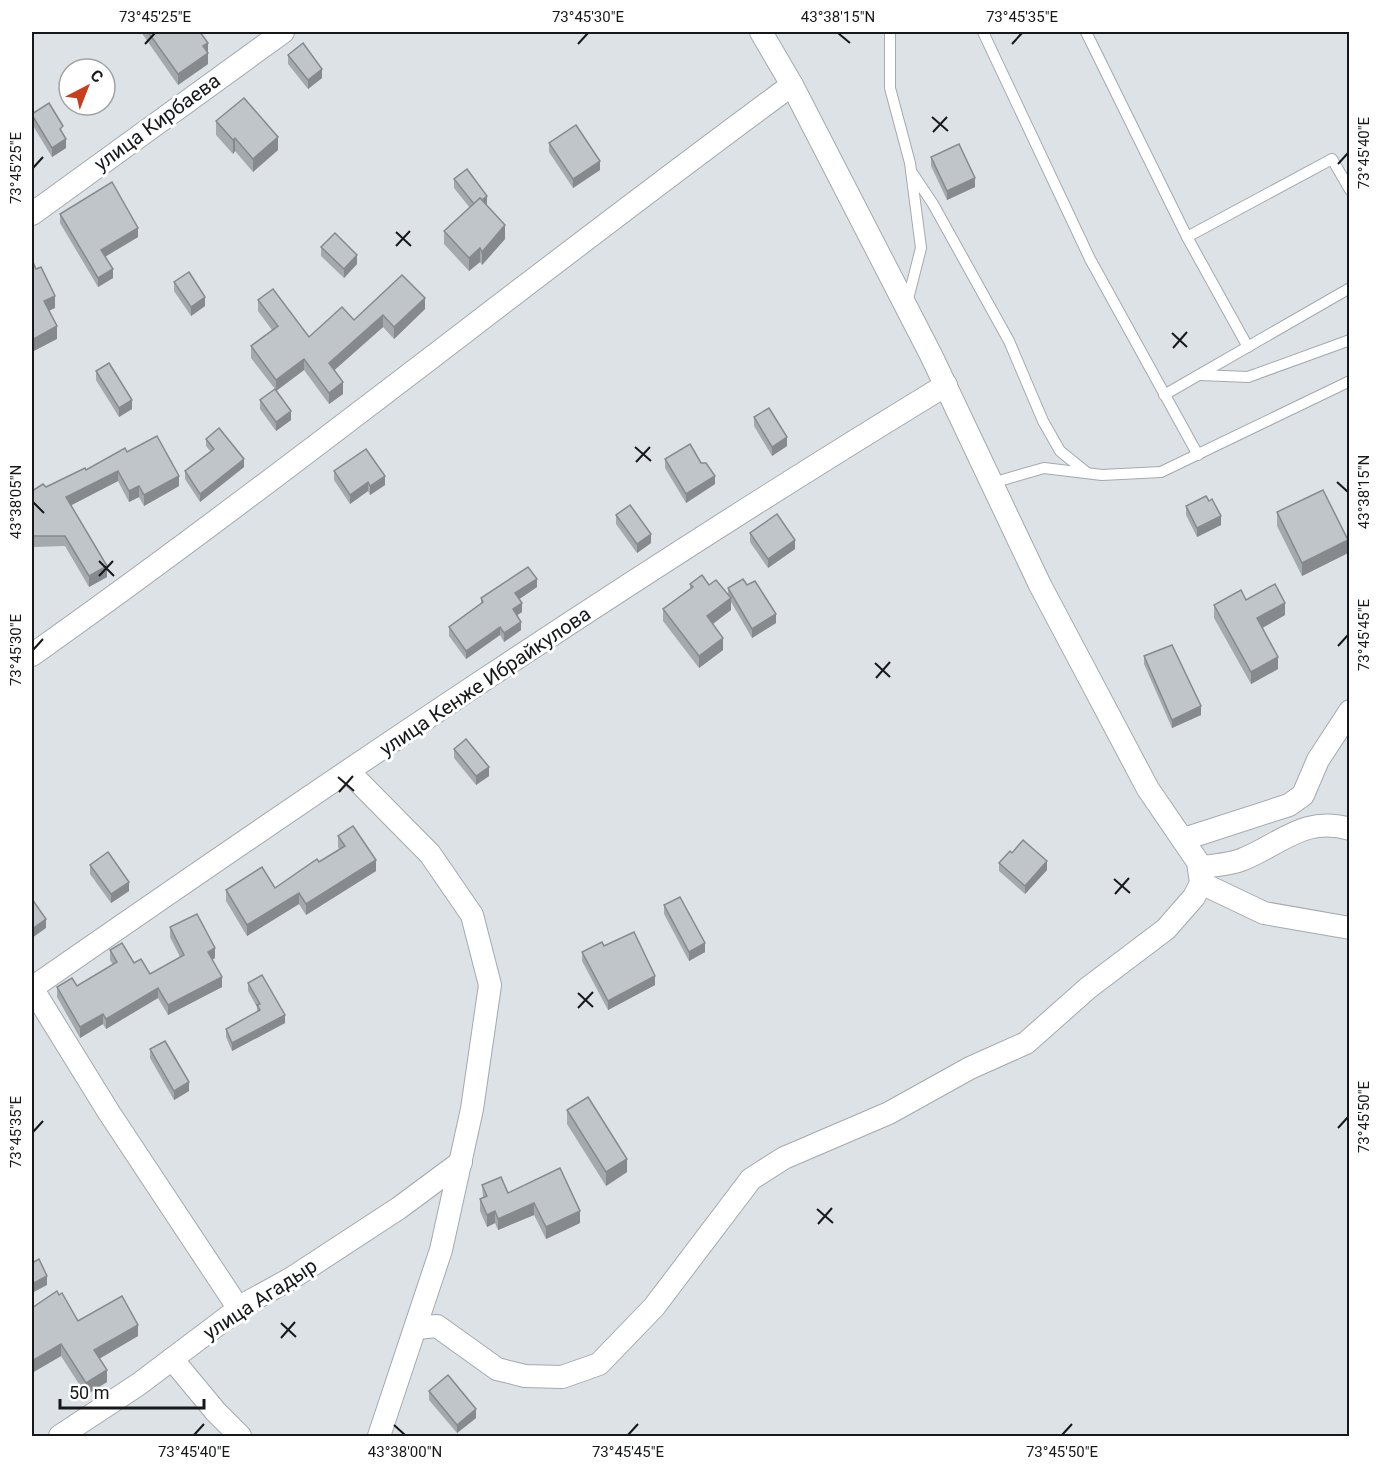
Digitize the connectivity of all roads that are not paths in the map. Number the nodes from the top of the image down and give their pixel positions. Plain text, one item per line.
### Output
1 (284, 32) edge
2 (761, 32) edge
3 (890, 32) edge
4 (983, 32) edge
5 (1086, 32) edge
6 (792, 85) junction
7 (911, 171) junction
8 (1350, 190) edge
9 (32, 214) edge
10 (1187, 237) junction
11 (1350, 288) edge
12 (906, 307) junction
13 (1350, 340) edge
14 (1248, 347) junction
15 (1200, 375) junction
16 (1350, 381) edge
17 (946, 385) junction
18 (1164, 395) junction
19 (1197, 455) junction
20 (1086, 473) junction
21 (992, 483) junction
22 (32, 656) edge
23 (1350, 711) edge
24 (349, 772) junction
25 (1303, 795) junction
26 (1340, 826) edge
27 (1184, 839) junction
28 (1200, 875) junction
29 (1350, 928) edge
30 (32, 988) edge
31 (460, 1162) junction
32 (239, 1309) junction
33 (417, 1328) junction
34 (172, 1359) junction
35 (60, 1437) edge
36 (240, 1437) edge
37 (379, 1437) edge

1 - 9 street, улица Кирбаева
2 - 6 street
3 - 7 lane
4 - 18 lane
5 - 10 lane
6 - 12 street
6 - 22 street
7 - 12 lane
7 - 20 lane
8 - 10 lane
10 - 14 lane
11 - 14 lane
12 - 17 street
13 - 15 lane
14 - 15 lane
15 - 18 lane
16 - 19 lane
17 - 21 street
17 - 24 street, улица Кенже Ибрайкулова
18 - 19 lane
19 - 20 lane
20 - 21 lane
21 - 27 street
23 - 25 street
24 - 30 street, улица Кенже Ибрайкулова
24 - 31 street
25 - 26 street
25 - 27 street
26 - 28 street
27 - 28 street
28 - 29 street
28 - 33 street
30 - 32 street
31 - 32 street, улица Агадыр
31 - 33 street
32 - 34 street, улица Агадыр
33 - 37 street
34 - 35 street, улица Агадыр
34 - 36 street

